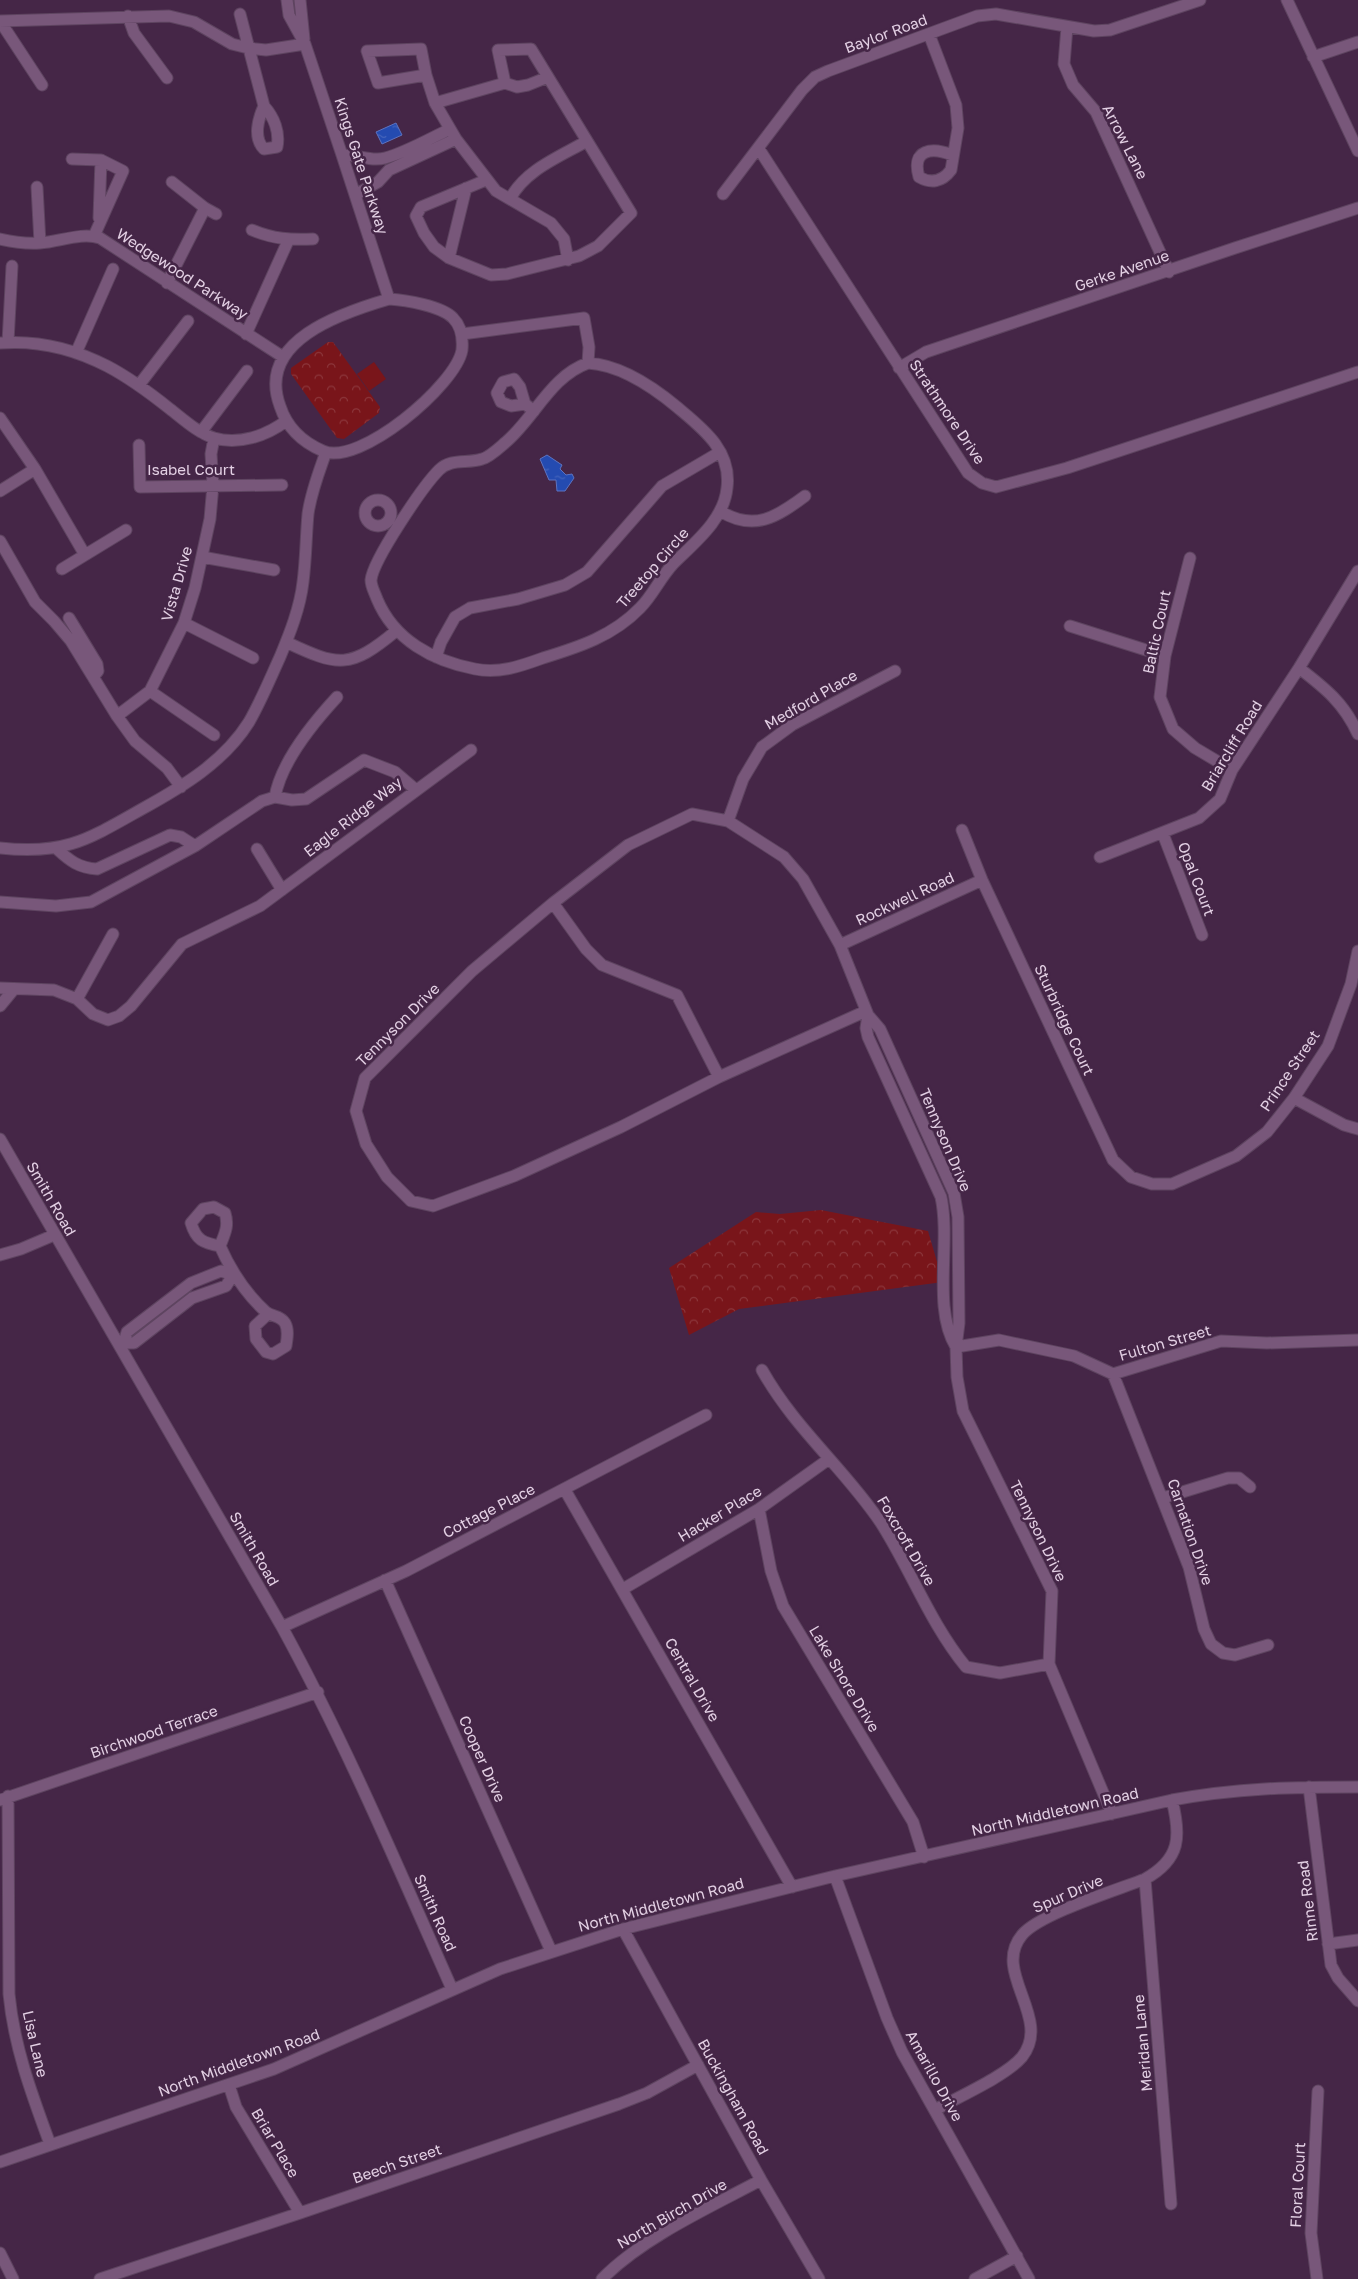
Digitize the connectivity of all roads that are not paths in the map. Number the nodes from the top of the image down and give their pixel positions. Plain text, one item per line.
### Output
1 (287, 0) edge
2 (300, 0) edge
3 (1200, 0) edge
4 (1287, 0) edge
5 (240, 14) dead end
6 (128, 16) junction
7 (0, 21) edge
8 (1067, 27) junction
9 (930, 34) junction
10 (1358, 42) edge
11 (304, 44) junction
12 (248, 48) junction
13 (1314, 57) junction
14 (426, 75) junction
15 (548, 77) junction
16 (167, 78) dead end
17 (505, 83) junction
18 (42, 85) dead end
19 (435, 103) junction
20 (264, 106) dead end
21 (453, 134) junction
22 (587, 141) junction
23 (759, 149) junction
24 (1358, 150) edge
25 (342, 155) junction
26 (952, 155) dead end
27 (72, 159) dead end
28 (101, 160) junction
29 (486, 180) junction
30 (172, 182) dead end
31 (38, 186) dead end
32 (466, 188) junction
33 (723, 194) dead end
34 (355, 195) junction
35 (510, 200) junction
36 (205, 208) junction
37 (1358, 208) edge
38 (216, 214) dead end
39 (99, 225) junction
40 (252, 230) dead end
41 (94, 236) junction
42 (313, 238) dead end
43 (0, 239) edge
44 (288, 241) junction
45 (40, 243) junction
46 (449, 258) junction
47 (568, 260) junction
48 (12, 266) dead end
49 (113, 269) dead end
50 (1169, 272) junction
51 (167, 283) junction
52 (389, 299) junction
53 (188, 321) dead end
54 (246, 334) junction
55 (462, 334) junction
56 (4, 342) edge
57 (76, 353) junction
58 (283, 357) junction
59 (588, 364) junction
60 (899, 368) junction
61 (247, 371) dead end
62 (1358, 372) edge
63 (139, 385) junction
64 (0, 418) edge
65 (286, 421) junction
66 (201, 432) junction
67 (214, 438) junction
68 (139, 445) dead end
69 (326, 452) junction
70 (720, 452) junction
71 (35, 469) junction
72 (213, 485) junction
73 (282, 485) dead end
74 (0, 491) edge
75 (806, 496) dead end
76 (720, 511) junction
77 (126, 530) dead end
78 (0, 541) edge
79 (85, 554) junction
80 (202, 557) junction
81 (1190, 558) dead end
82 (62, 569) dead end
83 (274, 570) dead end
84 (1358, 571) edge
85 (69, 618) dead end
86 (184, 624) junction
87 (1070, 626) dead end
88 (396, 631) junction
89 (286, 642) junction
90 (1165, 656) junction
91 (436, 657) junction
92 (253, 658) dead end
93 (1299, 668) junction
94 (895, 670) dead end
95 (93, 677) junction
96 (150, 691) junction
97 (337, 697) dead end
98 (117, 716) junction
99 (1358, 734) edge
100 (214, 735) dead end
101 (471, 750) dead end
102 (1232, 770) junction
103 (181, 787) junction
104 (416, 790) junction
105 (275, 797) junction
106 (728, 822) junction
107 (962, 830) dead end
108 (1163, 834) junction
109 (195, 846) junction
110 (0, 848) edge
111 (57, 848) junction
112 (257, 849) dead end
113 (1100, 857) dead end
114 (982, 880) junction
115 (282, 890) junction
116 (0, 902) edge
117 (553, 903) junction
118 (113, 934) dead end
119 (1202, 935) dead end
120 (840, 945) junction
121 (1358, 951) edge
122 (0, 988) edge
123 (14, 989) junction
124 (77, 999) junction
125 (0, 1006) edge
126 (867, 1013) junction
127 (719, 1077) junction
128 (1294, 1098) junction
129 (1358, 1129) edge
130 (0, 1139) edge
131 (1172, 1184) joint
132 (54, 1235) junction
133 (220, 1246) dead end
134 (0, 1255) edge
135 (233, 1275) junction
136 (152, 1314) junction
137 (268, 1314) dead end
138 (158, 1324) junction
139 (1358, 1340) edge
140 (122, 1344) junction
141 (956, 1347) junction
142 (762, 1370) dead end
143 (1112, 1374) junction
144 (706, 1415) dead end
145 (829, 1459) junction
146 (1250, 1487) dead end
147 (565, 1490) junction
148 (1163, 1498) junction
149 (759, 1509) junction
150 (385, 1580) junction
151 (623, 1589) junction
152 (282, 1626) junction
153 (1268, 1645) dead end
154 (1048, 1664) junction
155 (318, 1692) junction
156 (1309, 1787) junction
157 (1358, 1787) edge
158 (4, 1798) edge
159 (1172, 1800) junction
160 (1112, 1814) junction
161 (924, 1857) junction
162 (834, 1876) junction
163 (1145, 1879) junction
164 (792, 1887) junction
165 (622, 1929) junction
166 (1358, 1940) edge
167 (1328, 1944) junction
168 (550, 1951) junction
169 (452, 1989) junction
170 (1358, 2001) edge
171 (698, 2066) junction
172 (229, 2085) junction
173 (1318, 2091) dead end
174 (935, 2110) junction
175 (50, 2144) junction
176 (0, 2162) edge
177 (761, 2180) junction
178 (1171, 2204) dead end
179 (300, 2214) junction
180 (0, 2253) edge
181 (1017, 2256) junction
182 (13, 2279) edge
183 (100, 2279) edge
184 (602, 2279) edge
185 (819, 2279) edge
186 (975, 2279) edge
187 (1029, 2279) edge
188 (1317, 2279) edge

1 - 11 street, Kings Gate Parkway
2 - 11 street, Kings Gate Parkway
3 - 8 street, Baylor Road
4 - 13 street
5 - 12 street
6 - 7 street
6 - 12 street
6 - 16 street
7 - 18 street
8 - 9 street, Baylor Road
8 - 50 street, Arrow Lane
9 - 23 street, Baylor Road
9 - 26 street
10 - 13 street
11 - 12 street
11 - 25 street, Kings Gate Parkway
12 - 20 street
13 - 24 street
14 - 14 street
14 - 19 street
15 - 17 street
15 - 17 street
15 - 22 street
17 - 19 street
19 - 21 street
21 - 25 street
21 - 29 street
21 - 34 street
22 - 35 street
22 - 47 street
23 - 33 street, Baylor Road
23 - 60 street, Strathmore Drive
25 - 34 street, Kings Gate Parkway
27 - 28 street
28 - 39 street
28 - 39 street
29 - 32 street
29 - 35 street
30 - 36 street
31 - 45 street
32 - 46 street
32 - 46 street
34 - 52 street, Kings Gate Parkway
35 - 47 street
36 - 38 street
36 - 51 street
37 - 50 street, Gerke Avenue
39 - 41 street
40 - 44 street
41 - 45 street, Wedgewood Parkway
41 - 51 street, Wedgewood Parkway
42 - 44 street
43 - 45 street, Wedgewood Parkway
44 - 54 street
46 - 47 street
48 - 56 street
49 - 57 street
50 - 60 street, Gerke Avenue
51 - 54 street, Wedgewood Parkway
52 - 55 street
52 - 58 street
53 - 63 street
54 - 58 street, Wedgewood Parkway
55 - 59 street
55 - 69 street
56 - 57 street
57 - 63 street
58 - 65 street
59 - 70 street, Treetop Circle
59 - 88 street, Treetop Circle
60 - 62 street, Strathmore Drive
61 - 66 street
63 - 66 street
64 - 71 street
65 - 67 street
65 - 69 street
66 - 67 street
67 - 72 street, Vista Drive
68 - 72 street, Isabel Court
69 - 89 street
70 - 76 street, Treetop Circle
70 - 91 street
71 - 74 street
71 - 79 street
72 - 73 street, Isabel Court
72 - 80 street, Vista Drive
75 - 76 street
76 - 91 street, Treetop Circle
77 - 79 street
78 - 95 street
79 - 82 street
80 - 83 street
80 - 86 street, Vista Drive
81 - 90 street, Baltic Court
84 - 93 street, Briarcliff Road
85 - 95 street
86 - 92 street
86 - 96 street, Vista Drive
87 - 90 street
88 - 89 street
88 - 91 street, Treetop Circle
89 - 103 street
90 - 102 street, Baltic Court
93 - 99 street
93 - 102 street, Briarcliff Road
94 - 106 street, Medford Place
95 - 98 street
96 - 98 street, Vista Drive
96 - 100 street
97 - 105 street
98 - 103 street
101 - 104 street
102 - 108 street, Briarcliff Road
103 - 111 street
104 - 105 street, Eagle Ridge Way
104 - 115 street, Eagle Ridge Way
105 - 109 street
106 - 117 street, Tennyson Drive
106 - 120 street, Tennyson Drive
107 - 114 street, Sturbridge Court
108 - 113 street, Briarcliff Road
108 - 119 street, Opal Court
109 - 111 street
109 - 116 street
110 - 111 street
112 - 115 street
114 - 120 street, Rockwell Road
114 - 131 street, Sturbridge Court
115 - 124 street, Eagle Ridge Way
117 - 127 street
117 - 127 street, Tennyson Drive
118 - 124 street
120 - 126 street, Tennyson Drive
121 - 128 street, Prince Street
122 - 123 street, Eagle Ridge Way
123 - 124 street, Eagle Ridge Way
123 - 125 street
126 - 127 street, Tennyson Drive
126 - 141 street, Tennyson Drive
128 - 129 street
128 - 131 street, Prince Street
130 - 132 street, Smith Road
132 - 134 street
132 - 140 street, Smith Road
133 - 135 street
135 - 136 street
135 - 137 street
135 - 138 street
136 - 138 street
136 - 140 street
138 - 140 street
139 - 143 street, Fulton Street
140 - 152 street, Smith Road
141 - 143 street, Fulton Street
141 - 154 street, Tennyson Drive
142 - 145 street, Foxcroft Drive
143 - 148 street, Carnation Drive
144 - 147 street, Cottage Place
145 - 149 street, Hacker Place
145 - 154 street, Foxcroft Drive
146 - 148 street
147 - 150 street, Cottage Place
147 - 151 street, Central Drive
148 - 153 street, Carnation Drive
149 - 151 street, Hacker Place
149 - 161 street, Lake Shore Drive
150 - 152 street, Cottage Place
150 - 168 street, Cooper Drive
151 - 164 street, Central Drive
152 - 155 street, Smith Road
154 - 160 street, Tennyson Drive
155 - 158 street, Birchwood Terrace
155 - 169 street, Smith Road
156 - 157 street, North Middletown Road
156 - 159 street, North Middletown Road
156 - 167 street, Rinne Road
158 - 175 street, Lisa Lane
159 - 160 street, North Middletown Road
159 - 163 street, Spur Drive
160 - 161 street, North Middletown Road
161 - 162 street, North Middletown Road
162 - 164 street, North Middletown Road
162 - 174 street, Amarillo Drive
163 - 174 street, Spur Drive
163 - 178 street, Meridan Lane
164 - 165 street, North Middletown Road
165 - 168 street, North Middletown Road
165 - 171 street, Buckingham Road
166 - 167 street
167 - 170 street, Rinne Road
168 - 169 street, North Middletown Road
169 - 172 street, North Middletown Road
171 - 177 street, Buckingham Road
171 - 179 street, Beech Street
172 - 175 street, North Middletown Road
172 - 179 street, Briar Place
173 - 188 street, Floral Court
174 - 181 street, Amarillo Drive
175 - 176 street, North Middletown Road
177 - 184 street, North Birch Drive
177 - 185 street, Buckingham Road
179 - 183 street, Beech Street
180 - 182 street
181 - 186 street
181 - 187 street, Amarillo Drive

